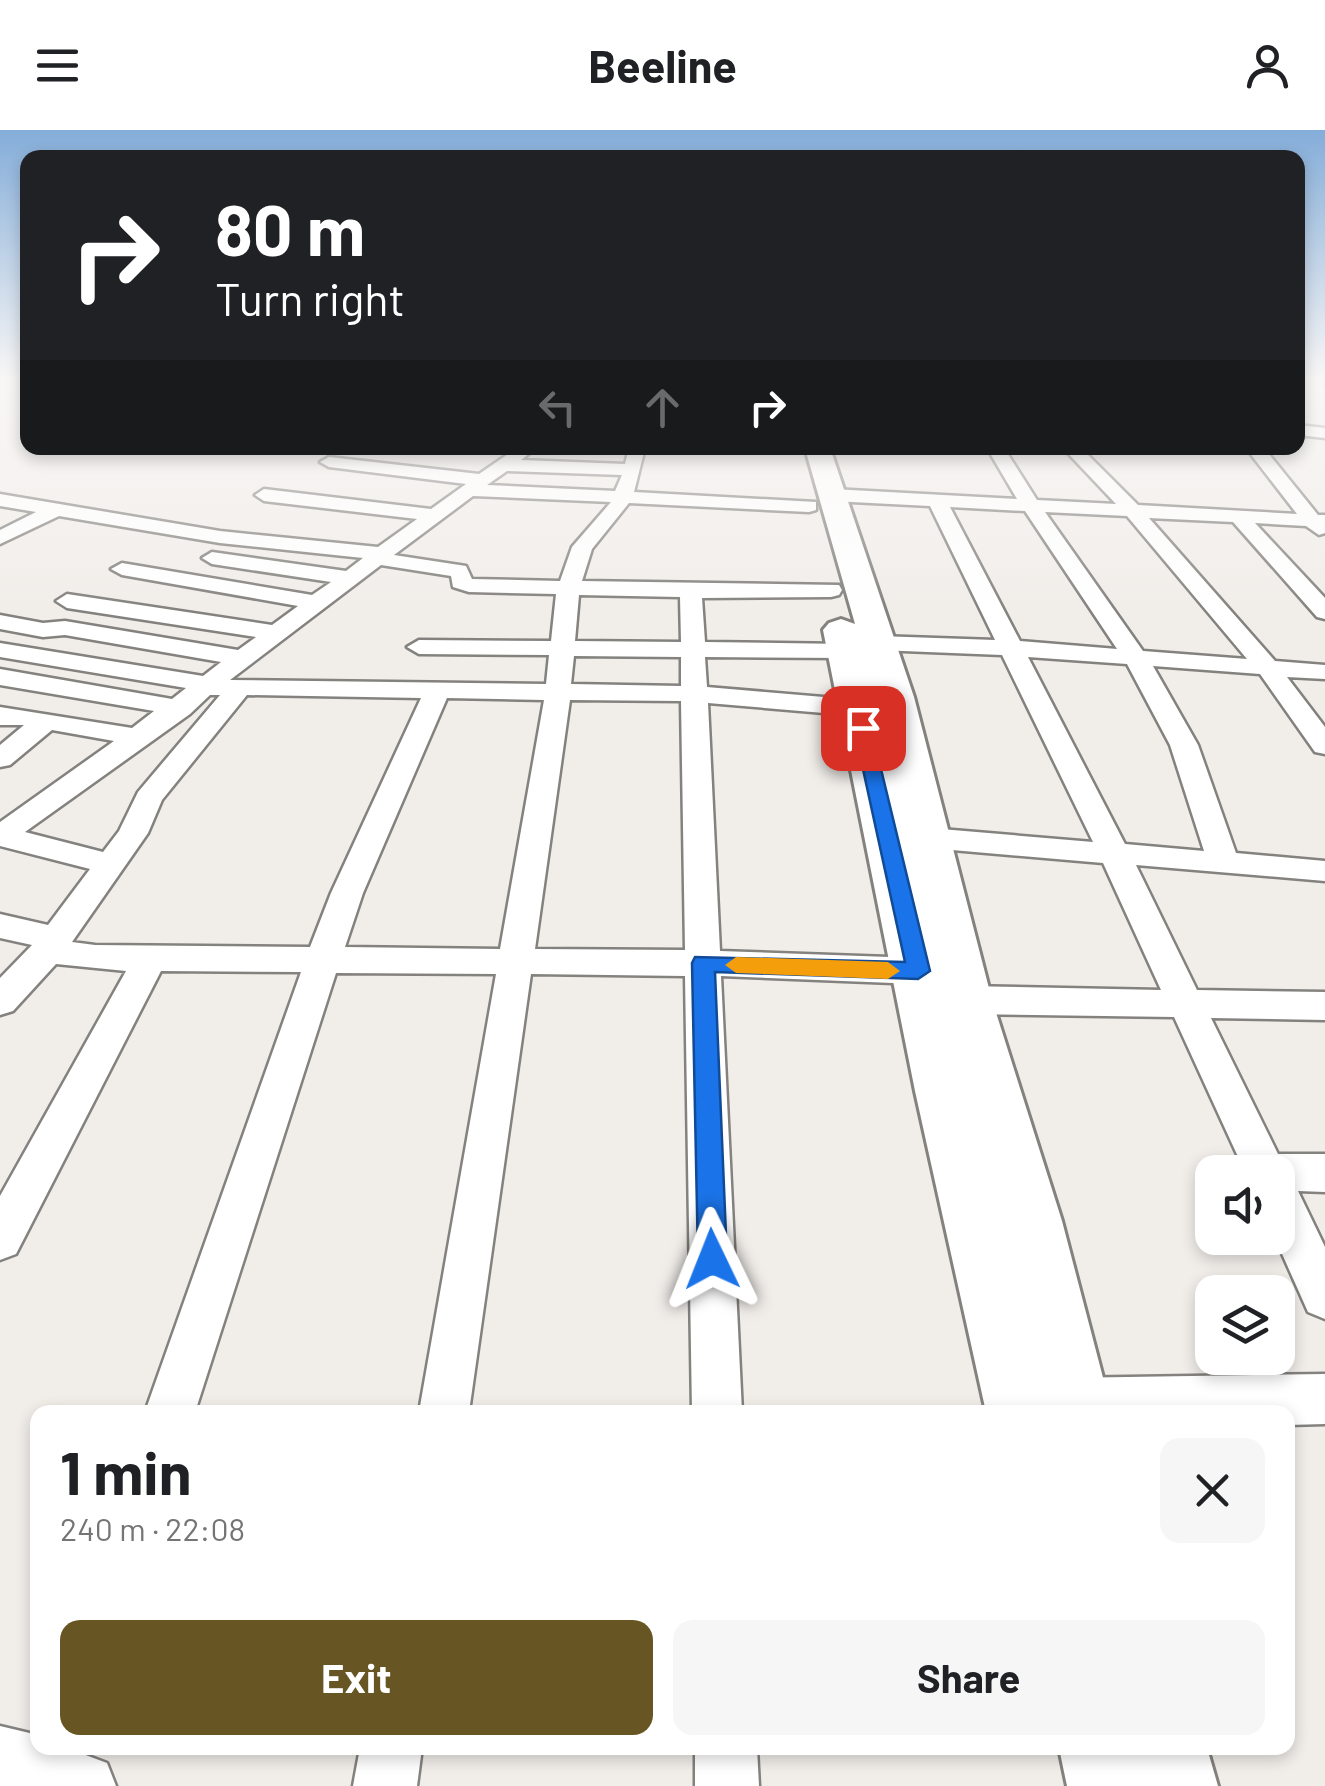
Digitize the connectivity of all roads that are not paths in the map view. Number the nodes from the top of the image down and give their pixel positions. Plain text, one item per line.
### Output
1 (799, 455) edge
2 (817, 455) edge
3 (1000, 455) edge
4 (1079, 455) edge
5 (1261, 455) edge
6 (635, 459) edge
7 (329, 462) dead end
8 (495, 466) edge
9 (300, 479) dead end
10 (264, 496) dead end
11 (622, 497) junction
12 (0, 500) edge
13 (820, 500) junction
14 (937, 500) junction
15 (1026, 505) junction
16 (57, 510) junction
17 (1132, 510) junction
18 (432, 516) junction
19 (1238, 516) junction
20 (244, 522) dead end
21 (1320, 526) edge
22 (186, 532) junction
23 (0, 538) edge
24 (370, 543) junction
25 (159, 548) junction
26 (108, 577) junction
27 (349, 578) junction
28 (569, 586) junction
29 (830, 590) junction
30 (691, 591) junction
31 (67, 600) junction
32 (317, 604) junction
33 (1325, 612) edge
34 (11, 624) edge
35 (278, 634) junction
36 (420, 647) dead end
37 (862, 647) junction
38 (562, 648) junction
39 (694, 648) junction
40 (1012, 648) junction
41 (0, 650) edge
42 (1132, 658) junction
43 (1267, 667) junction
44 (1325, 672) edge
45 (0, 677) edge
46 (226, 680) junction
47 (437, 691) junction
48 (558, 692) junction
49 (697, 694) junction
50 (181, 708) junction
51 (858, 708) junction
52 (0, 717) edge
53 (46, 721) junction
54 (140, 737) junction
55 (1325, 746) edge
56 (0, 759) edge
57 (0, 836) edge
58 (929, 838) junction
59 (1114, 852) junction
60 (1223, 861) junction
61 (111, 864) junction
62 (1325, 871) edge
63 (0, 926) edge
64 (52, 945) junction
65 (150, 958) junction
66 (324, 959) junction
67 (515, 961) junction
68 (703, 963) junction
69 (918, 971) junction
70 (966, 1000) junction
71 (0, 1001) edge
72 (1185, 1002) junction
73 (1325, 1006) edge
74 (1258, 1155) edge
75 (1295, 1172) edge
76 (1325, 1173) edge
77 (1295, 1232) edge
78 (0, 1239) edge
79 (1325, 1296) edge
80 (1325, 1399) edge
81 (172, 1405) edge
82 (445, 1405) edge
83 (717, 1405) edge
84 (1047, 1405) edge
85 (1048, 1405) edge
86 (1140, 1405) edge
87 (390, 1755) edge
88 (726, 1755) edge
89 (1108, 1755) edge
90 (1162, 1755) edge
91 (0, 1758) edge
92 (66, 1774) edge
93 (384, 1786) edge
94 (726, 1786) edge
95 (1115, 1786) edge
96 (1170, 1786) edge

1 - 13 highway
2 - 13 highway
3 - 15 street
4 - 17 street
5 - 21 street
6 - 8 street
6 - 11 street
7 - 8 street
8 - 9 street
8 - 11 street
8 - 18 street
10 - 18 street
11 - 13 street
11 - 28 street
12 - 16 street
13 - 14 street
13 - 29 highway
13 - 37 highway
14 - 15 street
14 - 40 street
15 - 17 street
15 - 42 street
16 - 22 street
16 - 23 street
17 - 19 street
17 - 43 street
18 - 24 street
19 - 21 street
19 - 33 street
20 - 24 street
22 - 24 street
22 - 25 street
24 - 27 street
24 - 28 street
25 - 26 street
25 - 27 street
26 - 31 street
26 - 32 street
27 - 32 street
28 - 30 street
28 - 38 street
29 - 30 street
29 - 37 highway
30 - 39 street
31 - 34 street
31 - 35 street
32 - 35 street
34 - 46 street
35 - 46 street
36 - 38 street
37 - 39 street
37 - 40 street
37 - 51 highway
37 - 58 highway
38 - 39 street
38 - 48 street
39 - 49 street
40 - 42 street
40 - 59 street
41 - 46 street
42 - 43 street
42 - 60 street
43 - 44 street
43 - 55 street
45 - 50 street
46 - 47 street
46 - 50 street
46 - 61 street
47 - 48 street
47 - 66 street
48 - 49 street
48 - 67 street
49 - 51 street
49 - 68 street
50 - 54 street
51 - 69 highway
52 - 53 street
53 - 54 street
53 - 56 street
54 - 57 street
57 - 61 street
58 - 59 street
58 - 70 highway
59 - 60 street
59 - 72 street
60 - 62 street
61 - 64 street
63 - 64 street
64 - 65 street
64 - 71 street
65 - 66 street
65 - 78 street
66 - 67 street
66 - 81 street
67 - 68 street
67 - 82 street
68 - 69 street
68 - 83 street
69 - 84 highway
70 - 72 street
70 - 85 highway
72 - 73 street
72 - 74 street
75 - 76 street
77 - 79 street
80 - 86 street
87 - 93 street
88 - 94 street
89 - 95 highway
90 - 96 highway
91 - 92 street

